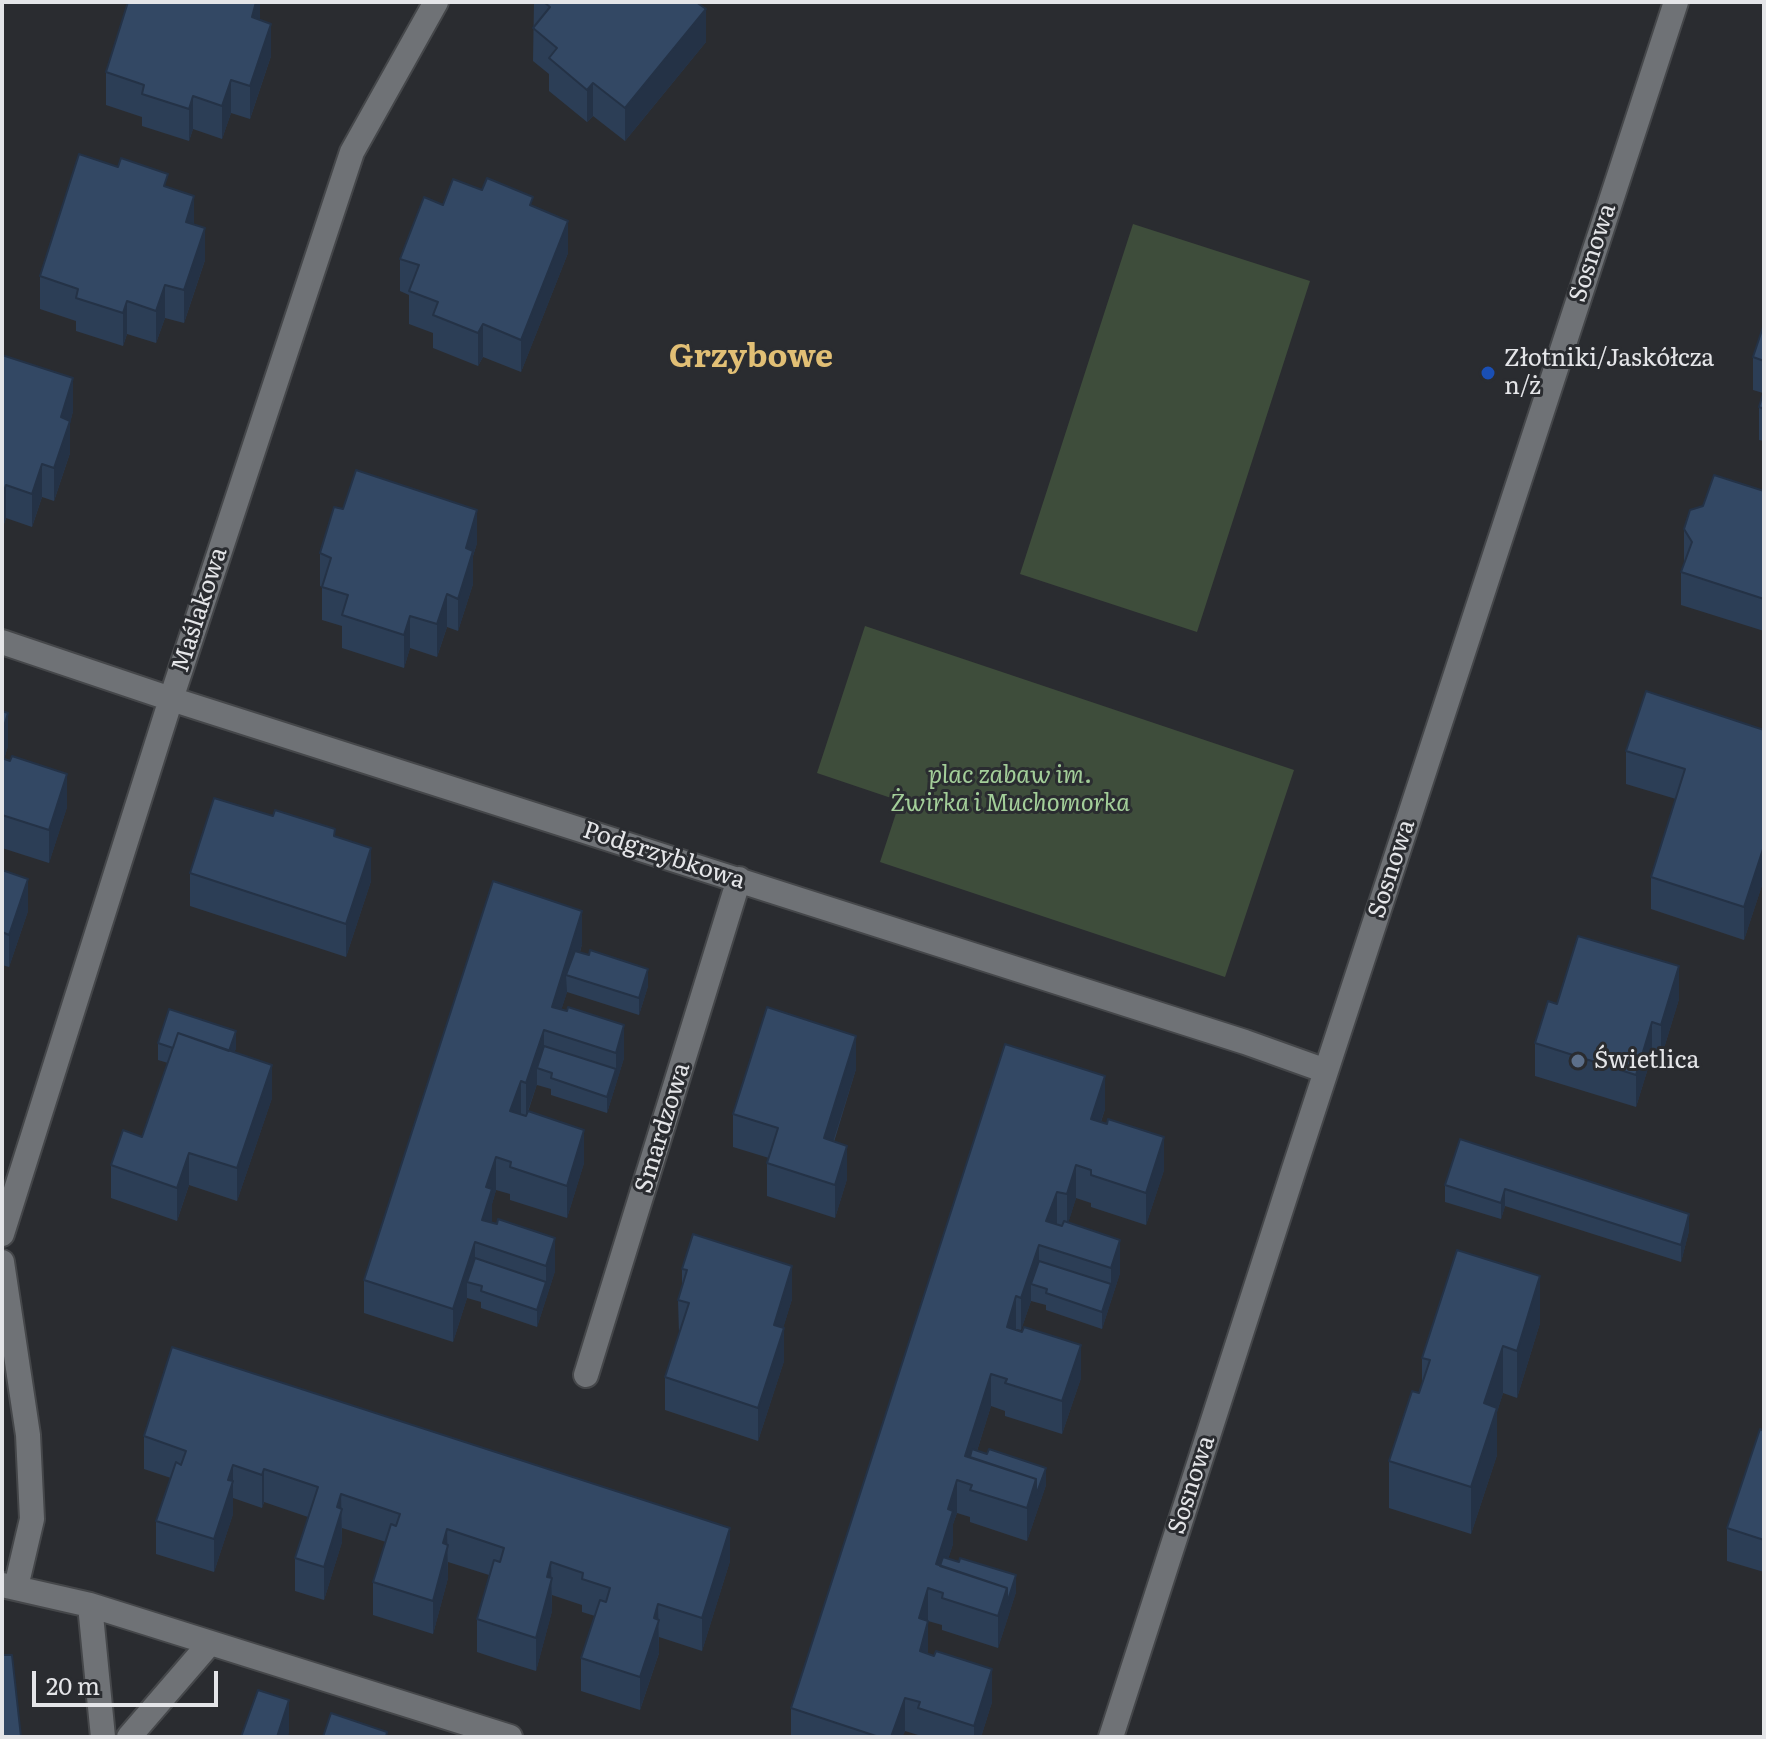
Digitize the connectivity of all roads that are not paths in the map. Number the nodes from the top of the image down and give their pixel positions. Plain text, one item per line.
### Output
1 (436, 2) edge
2 (1676, 2) edge
3 (2, 642) edge
4 (171, 699) junction
5 (739, 879) junction
6 (1326, 1071) junction
7 (2, 1234) edge
8 (2, 1262) edge
9 (586, 1375) dead end
10 (9, 1586) edge
11 (90, 1605) junction
12 (210, 1643) junction
13 (103, 1737) edge
14 (129, 1737) edge
15 (510, 1737) edge
16 (1111, 1737) edge

1 - 4 street, Maślakowa
2 - 6 street, Sosnowa
3 - 4 street, Podgrzybkowa
4 - 5 street, Podgrzybkowa
4 - 7 street, Maślakowa
5 - 6 street, Podgrzybkowa
5 - 9 street, Smardzowa
6 - 16 street, Sosnowa
8 - 10 street
10 - 11 street
11 - 12 street
11 - 13 street
12 - 14 street
12 - 15 street

